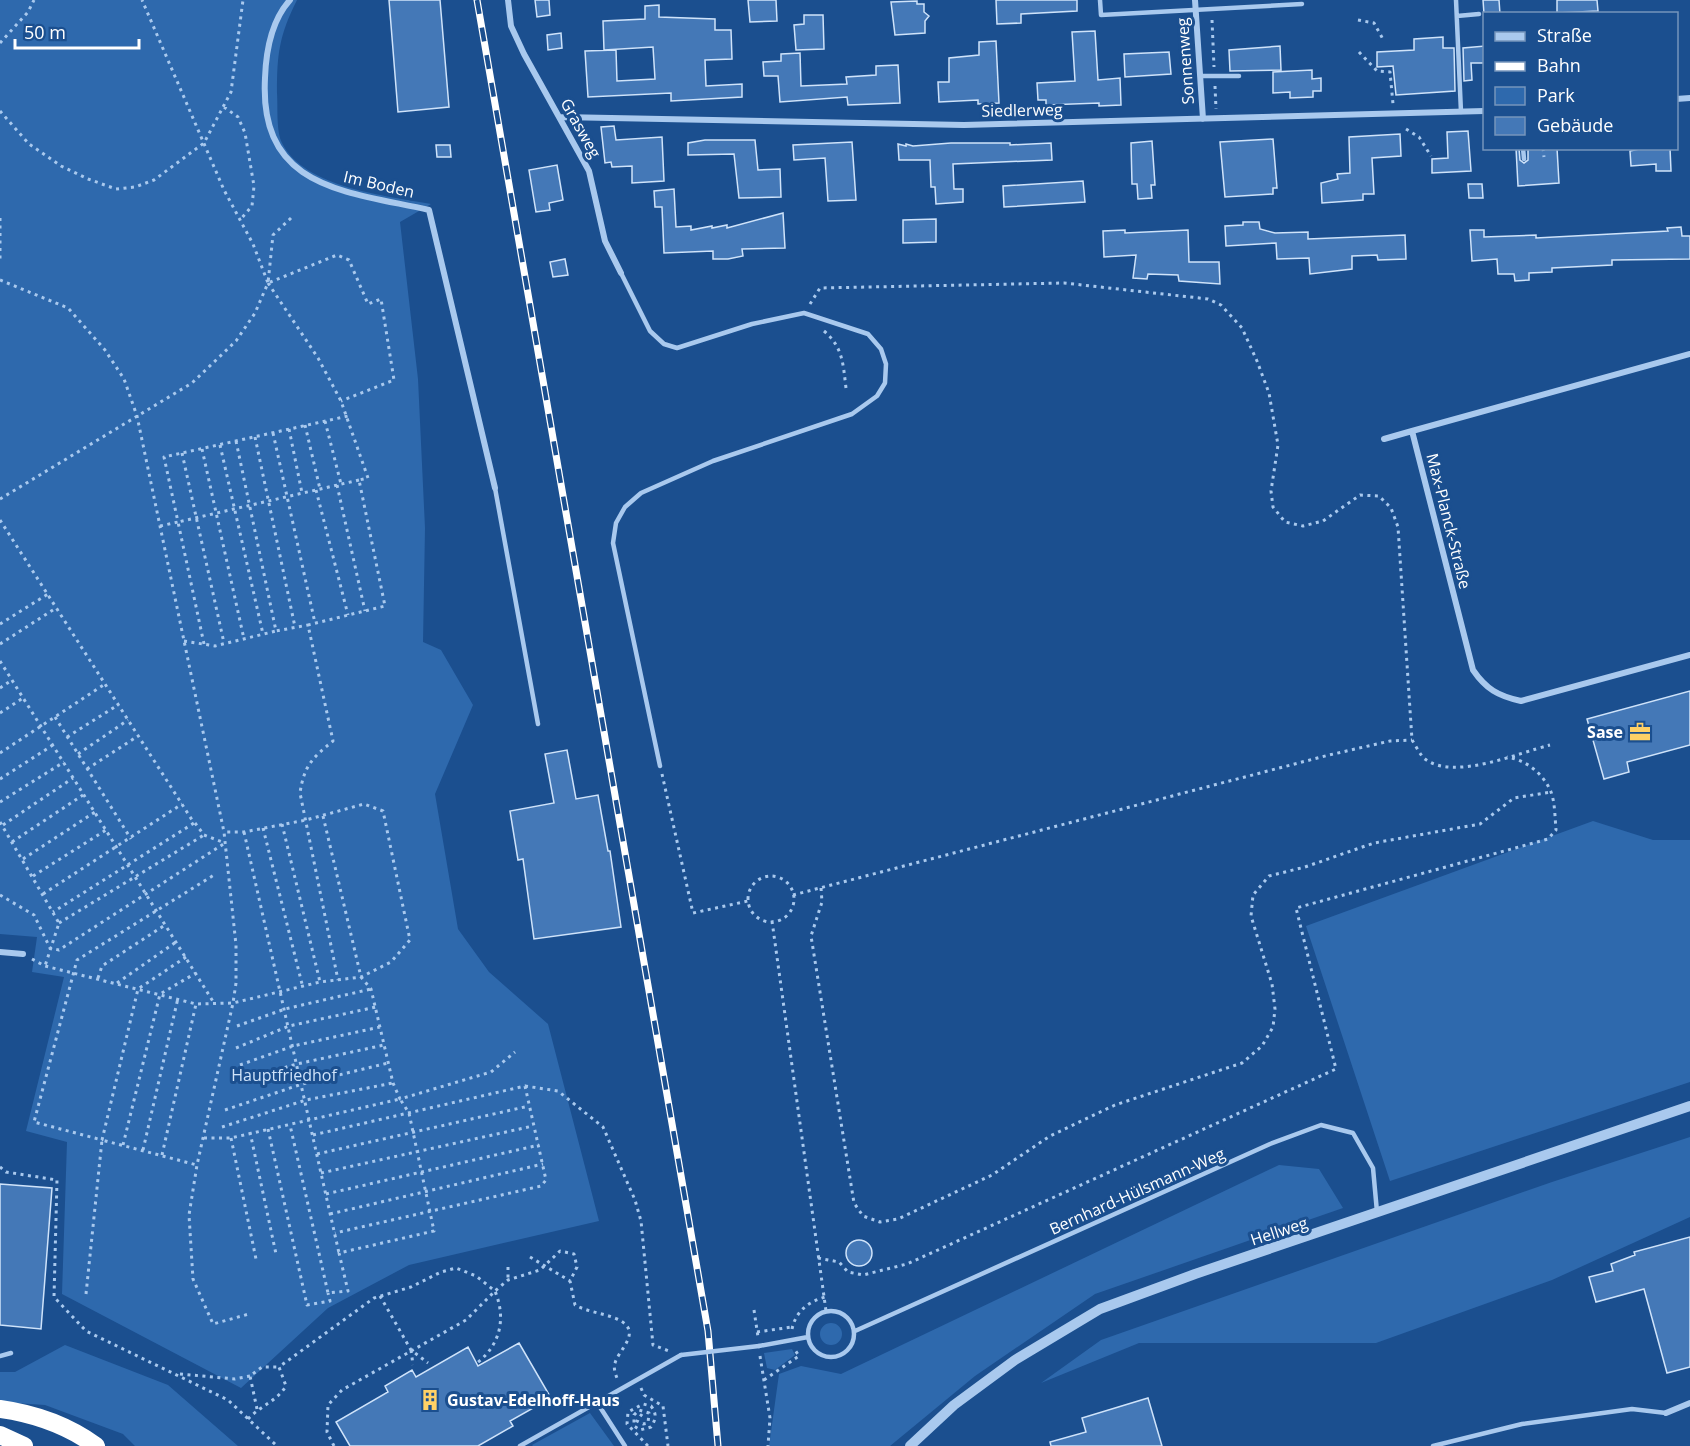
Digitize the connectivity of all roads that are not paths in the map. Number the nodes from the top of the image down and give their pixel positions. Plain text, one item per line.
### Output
1 (290, 0) edge
2 (508, 0) edge
3 (1100, 0) edge
4 (1195, 0) edge
5 (1456, 0) edge
6 (1302, 4) dead end
7 (1195, 9) junction
8 (1479, 14) dead end
9 (1457, 16) junction
10 (1200, 76) junction
11 (1239, 76) dead end
12 (1483, 111) edge
13 (1461, 112) junction
14 (560, 117) junction
15 (1203, 119) junction
16 (1523, 150) edge
17 (1524, 159) dead end
18 (621, 273) joint
19 (1690, 354) edge
20 (1412, 431) junction
21 (1384, 439) dead end
22 (495, 488) joint
23 (1690, 655) edge
24 (538, 724) dead end
25 (660, 766) road end
26 (0, 952) edge
27 (23, 954) dead end
28 (1690, 1106) edge
29 (1377, 1214) junction
30 (855, 1331) junction
31 (808, 1337) junction
32 (11, 1353) dead end
33 (0, 1356) edge
34 (1690, 1403) edge
35 (598, 1404) junction
36 (0, 1408) edge
37 (1666, 1413) joint
38 (0, 1435) edge
39 (24, 1446) edge
40 (96, 1446) edge
41 (520, 1446) edge
42 (625, 1446) edge
43 (910, 1446) edge
44 (1432, 1446) edge

1 - 22 street, Im Boden
2 - 14 street, Grasweg
3 - 7 lane
4 - 7 street, Sonnenweg
5 - 9 lane
6 - 7 lane
7 - 10 street, Sonnenweg
8 - 9 lane
9 - 13 lane
10 - 11 lane
10 - 15 street, Sonnenweg
12 - 13 street, Siedlerweg
13 - 15 street, Siedlerweg
14 - 15 street, Siedlerweg
14 - 18 street, Grasweg
16 - 17 lane
18 - 25 lane
19 - 20 street
20 - 21 street
20 - 23 street, Max-Planck-Straße
22 - 24 lane
26 - 27 street
28 - 29 street, Hellweg
29 - 30 lane, Bernhard-Hülsmann-Weg
29 - 43 street, Hellweg
30 - 31 lane
30 - 31 lane
31 - 35 lane, bridge
32 - 33 lane
34 - 37 street
35 - 41 lane
35 - 42 lane
36 - 40 highway
37 - 44 lane
38 - 39 highway

